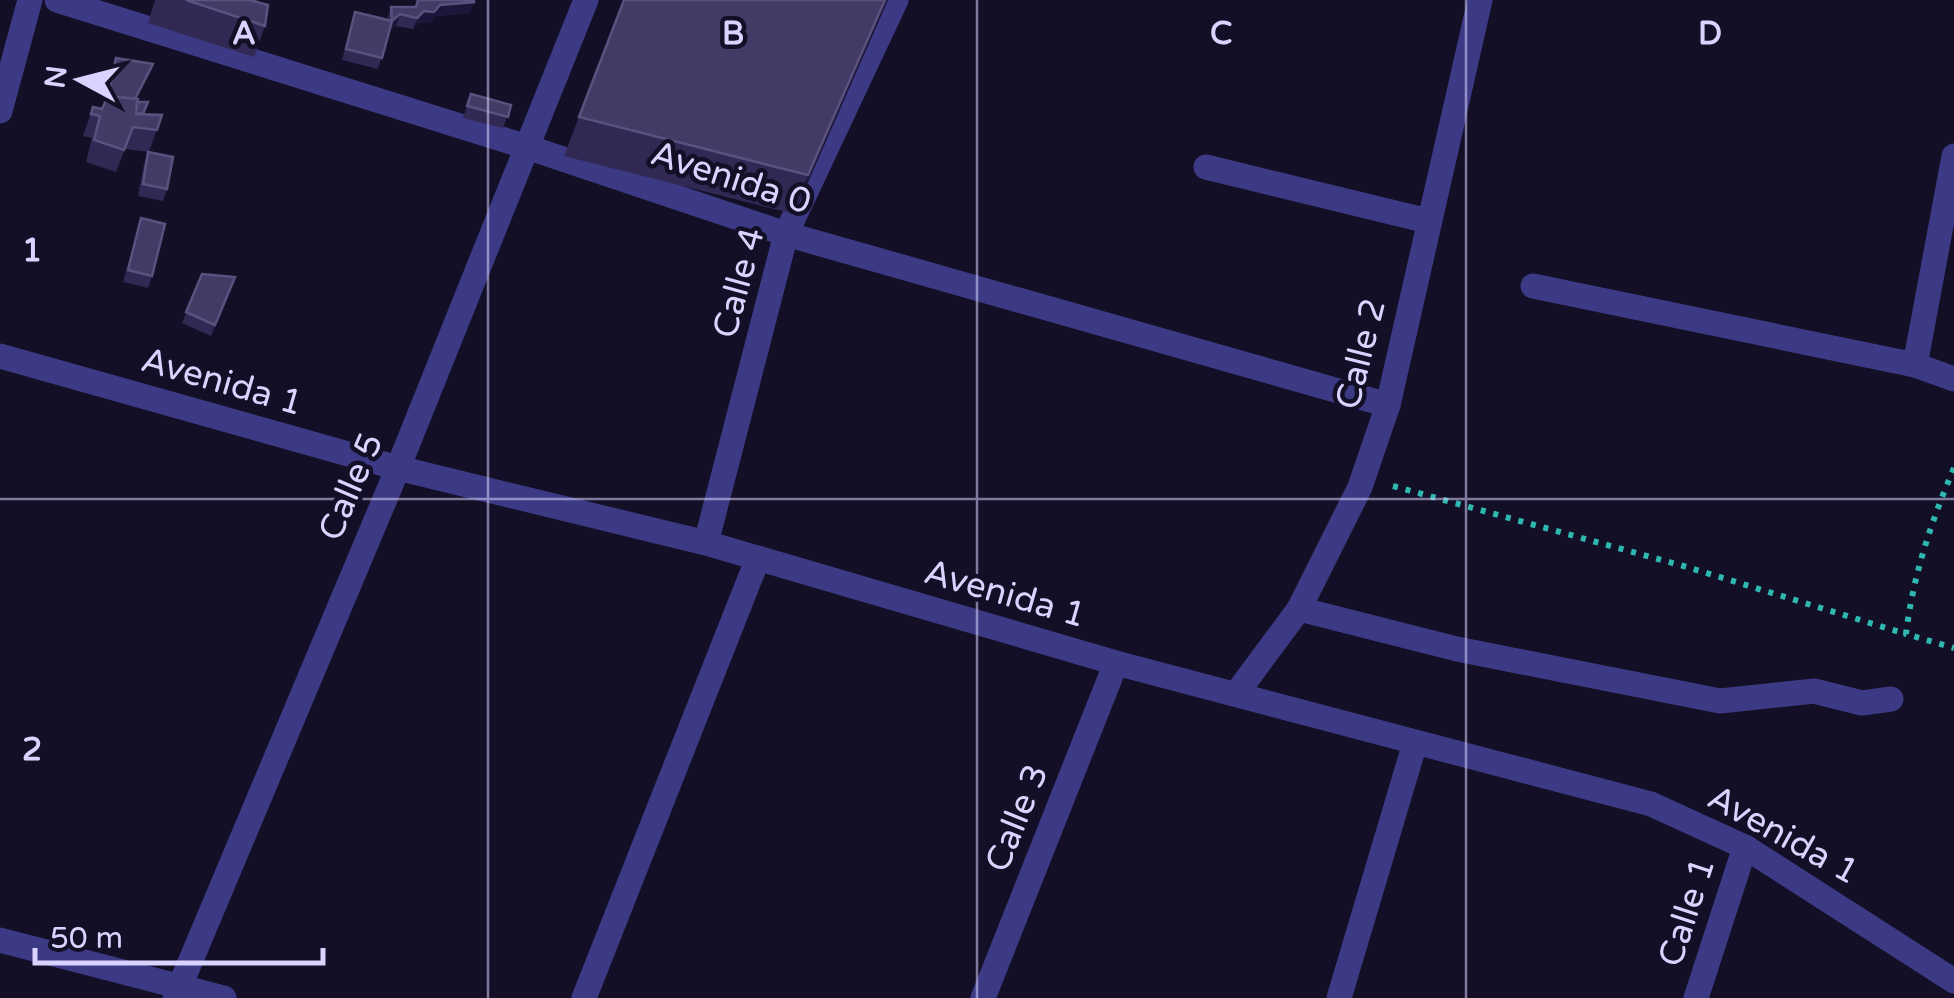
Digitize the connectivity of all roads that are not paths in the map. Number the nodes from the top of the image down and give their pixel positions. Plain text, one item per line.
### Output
1 (30, 0) edge
2 (57, 0) edge
3 (586, 0) edge
4 (896, 0) edge
5 (1480, 0) edge
6 (0, 111) edge
7 (528, 147) junction
8 (1954, 156) edge
9 (1206, 167) dead end
10 (1428, 222) junction
11 (786, 234) junction
12 (1533, 286) dead end
13 (0, 356) edge
14 (1915, 364) junction
15 (1954, 379) edge
16 (1388, 406) junction
17 (398, 468) junction
18 (706, 543) junction
19 (758, 558) junction
20 (1298, 609) junction
21 (1116, 663) junction
22 (1236, 694) junction
23 (1891, 699) dead end
24 (1415, 743) junction
25 (1745, 846) junction
26 (0, 940) edge
27 (1954, 980) edge
28 (178, 992) edge
29 (224, 998) edge
30 (584, 998) edge
31 (982, 998) edge
32 (1339, 998) edge
33 (1696, 998) edge

1 - 6 street
2 - 7 street, Avenida 0
3 - 7 street, Calle 5
4 - 11 street, Calle 4
5 - 10 street, Calle 2
7 - 11 street, Avenida 0
7 - 17 street, Calle 5
8 - 14 street
9 - 10 street
10 - 16 street, Calle 2
11 - 16 street, Avenida 0
11 - 18 street, Calle 4
12 - 14 street
13 - 17 street, Avenida 1
14 - 15 street
16 - 20 street, Calle 2
17 - 18 street, Avenida 1
17 - 28 street, Calle 5
18 - 19 street, Avenida 1
19 - 21 street, Avenida 1
19 - 30 street
20 - 22 street, Calle 2
20 - 23 street
21 - 22 street, Avenida 1
21 - 31 street, Calle 3
22 - 24 street, Avenida 1
24 - 25 street, Avenida 1
24 - 32 street
25 - 27 street, Avenida 1
25 - 33 street, Calle 1
26 - 28 street
28 - 29 street

